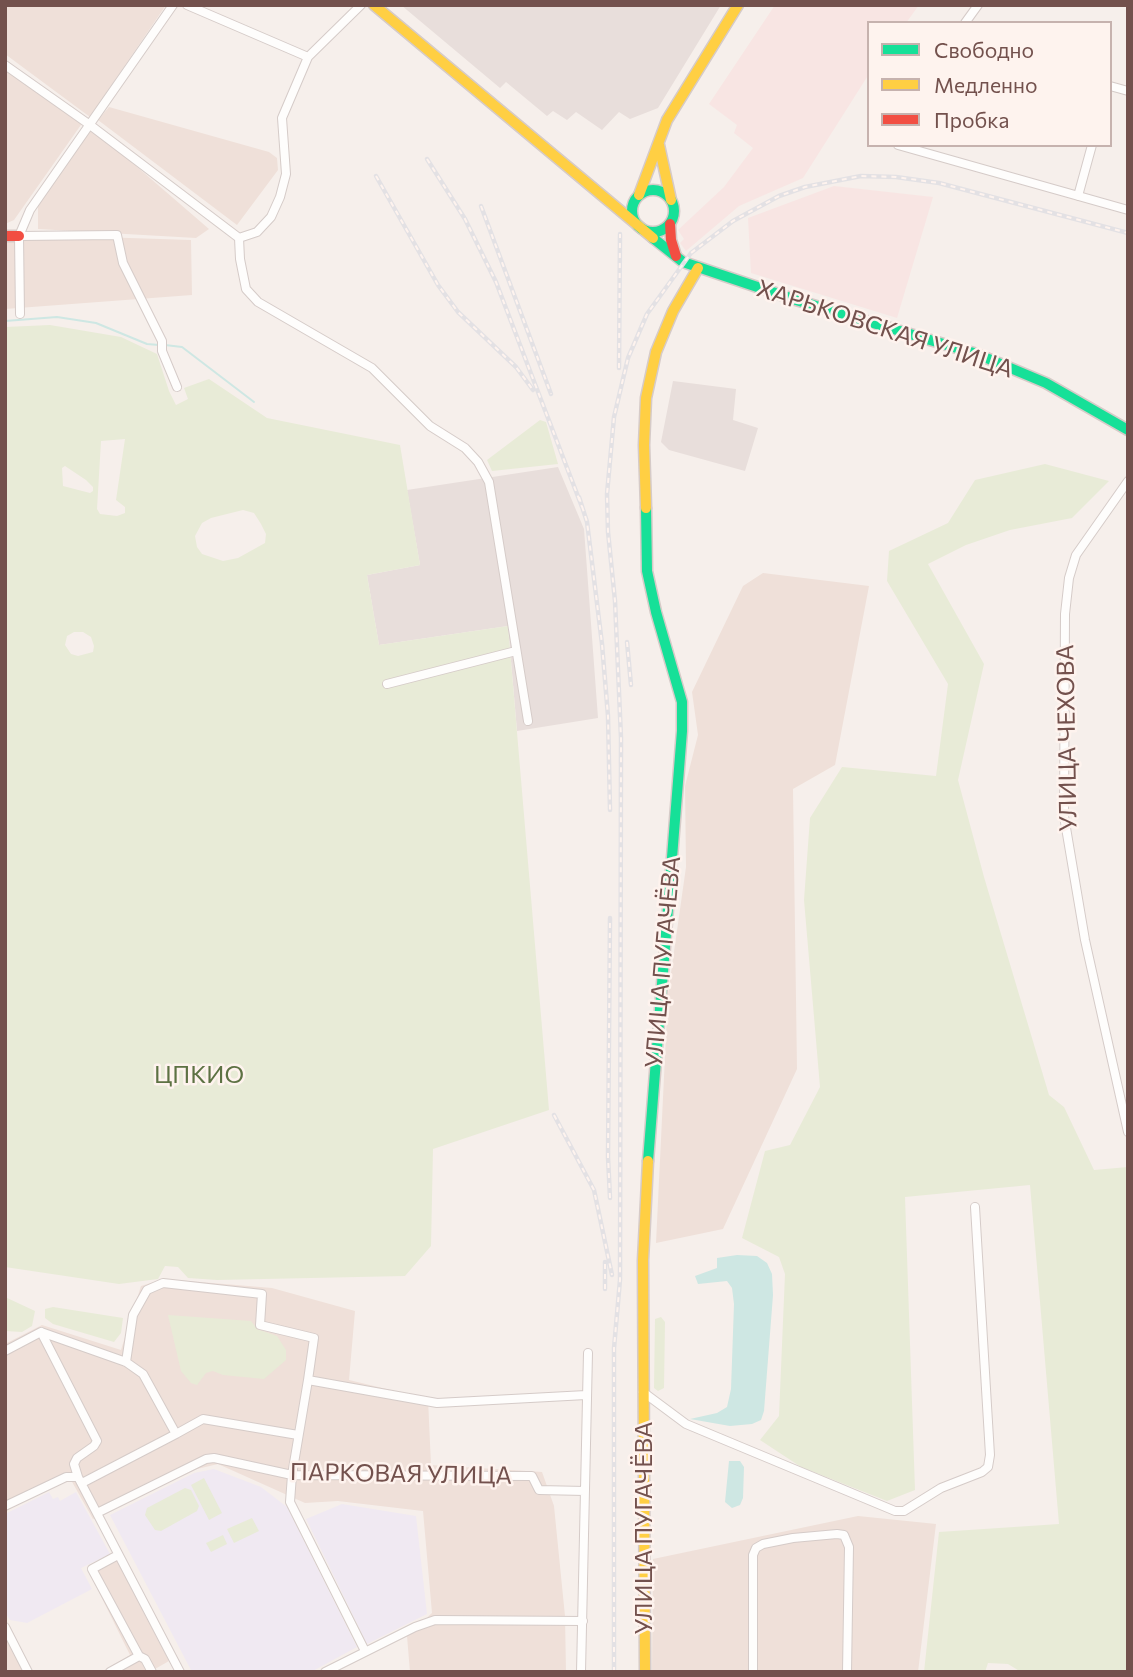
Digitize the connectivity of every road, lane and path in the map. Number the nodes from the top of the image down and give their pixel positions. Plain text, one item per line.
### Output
1 (173, 5) edge
2 (187, 5) edge
3 (360, 5) edge
4 (374, 5) edge
5 (738, 5) edge
6 (978, 5) edge
7 (966, 21) edge
8 (307, 57) junction
9 (5, 65) edge
10 (90, 125) junction
11 (659, 142) junction
12 (905, 147) edge
13 (1091, 147) edge
14 (639, 196) junction
15 (1078, 196) junction
16 (671, 200) junction
17 (608, 202) junction
18 (1128, 210) edge
19 (670, 224) junction
20 (640, 228) junction
21 (5, 236) edge
22 (19, 236) junction
23 (239, 238) junction
24 (676, 257) junction
25 (698, 268) junction
26 (20, 314) dead end
27 (177, 387) dead end
28 (1128, 430) edge
29 (1128, 481) edge
30 (516, 651) junction
31 (387, 684) dead end
32 (528, 721) dead end
33 (1128, 1132) edge
34 (975, 1207) dead end
35 (41, 1332) junction
36 (5, 1351) edge
37 (588, 1353) dead end
38 (127, 1362) junction
39 (308, 1380) junction
40 (643, 1392) junction
41 (586, 1395) junction
42 (176, 1434) junction
43 (298, 1435) junction
44 (292, 1475) junction
45 (80, 1480) junction
46 (585, 1490) junction
47 (5, 1506) edge
48 (97, 1513) junction
49 (118, 1556) junction
50 (583, 1621) junction
51 (5, 1628) edge
52 (365, 1651) junction
53 (139, 1656) junction
54 (28, 1672) edge
55 (110, 1672) edge
56 (152, 1672) edge
57 (180, 1672) edge
58 (325, 1672) edge
59 (581, 1672) edge
60 (645, 1672) edge
61 (753, 1672) edge
62 (847, 1672) edge

1 - 10 street
2 - 8 street
3 - 8 street
4 - 17 street, ХАРЬКОВСКАЯ УЛИЦА
5 - 11 street
6 - 7 street
8 - 23 street
9 - 10 street
10 - 22 street
10 - 23 street
11 - 14 street
11 - 16 street
12 - 15 street
13 - 15 street
14 - 16 street
14 - 17 street
14 - 20 street
15 - 18 street
16 - 19 street
17 - 20 street, ХАРЬКОВСКАЯ УЛИЦА
19 - 20 street
19 - 24 street
20 - 24 street, ХАРЬКОВСКАЯ УЛИЦА
21 - 22 street
22 - 26 street
22 - 27 street
23 - 30 street
24 - 25 street, ХАРЬКОВСКАЯ УЛИЦА
25 - 28 street, ХАРЬКОВСКАЯ УЛИЦА
25 - 40 street, УЛИЦА ПУГАЧЁВА
29 - 33 street, УЛИЦА ЧЕХОВА
30 - 31 street
30 - 32 street
34 - 40 street
35 - 36 street
35 - 38 street
35 - 45 street
37 - 41 street
38 - 39 street
38 - 42 street
39 - 41 street
39 - 43 street
40 - 60 street, УЛИЦА ПУГАЧЁВА
41 - 46 street
42 - 43 street
42 - 45 street
43 - 44 street
44 - 46 street, ПАРКОВАЯ УЛИЦА
44 - 48 street, ПАРКОВАЯ УЛИЦА
44 - 52 street
45 - 47 street
45 - 48 street
46 - 50 street
48 - 49 street
49 - 53 street
49 - 57 street
50 - 52 street
50 - 59 street
51 - 54 street
52 - 58 street
53 - 55 street
53 - 56 street
61 - 62 street

